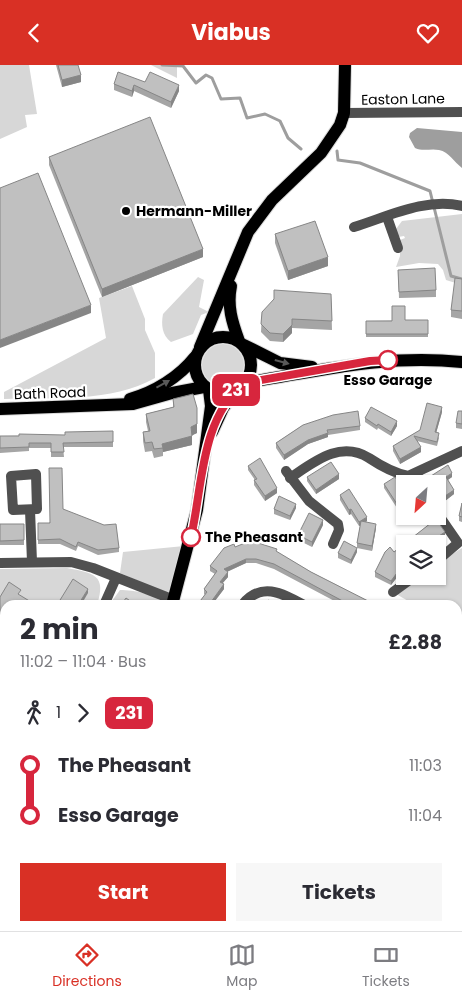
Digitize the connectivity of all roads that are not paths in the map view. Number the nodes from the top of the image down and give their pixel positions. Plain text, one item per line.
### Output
1 (345, 65) edge
2 (462, 112) edge
3 (344, 113) junction
4 (462, 206) edge
5 (387, 217) junction
6 (354, 227) dead end
7 (398, 248) dead end
8 (234, 266) junction
9 (240, 342) junction
10 (197, 352) junction
11 (462, 362) edge
12 (326, 369) junction
13 (240, 386) junction
14 (206, 388) junction
15 (101, 406) junction
16 (0, 409) edge
17 (206, 446) junction
18 (462, 451) edge
19 (400, 475) edge
20 (424, 475) edge
21 (30, 510) dead end
22 (446, 525) edge
23 (460, 543) edge
24 (333, 544) dead end
25 (446, 553) edge
26 (32, 562) junction
27 (0, 563) edge
28 (116, 578) junction
29 (403, 585) edge
30 (393, 592) dead end
31 (106, 600) edge
32 (168, 600) edge
33 (174, 600) edge
34 (247, 600) edge
35 (294, 600) edge

1 - 3 main road
2 - 3 street, Easton Lane
3 - 8 main road
4 - 5 street
5 - 6 street
5 - 7 street
8 - 9 main road
8 - 10 main road
9 - 10 main road
9 -> 12 main road
9 - 13 main road
10 - 14 main road
15 -> 10 main road, Bath Road
11 - 12 main road
12 - 13 main road
13 - 14 main road
13 - 17 main road
14 - 15 main road, Bath Road
14 - 17 main road
15 - 16 main road, Bath Road
17 - 33 main road
18 - 20 street
19 - 24 street
21 - 26 street
22 - 23 street
23 - 25 street
26 - 27 street
26 - 28 street
28 - 31 street
28 - 32 street
29 - 30 street
34 - 35 street

